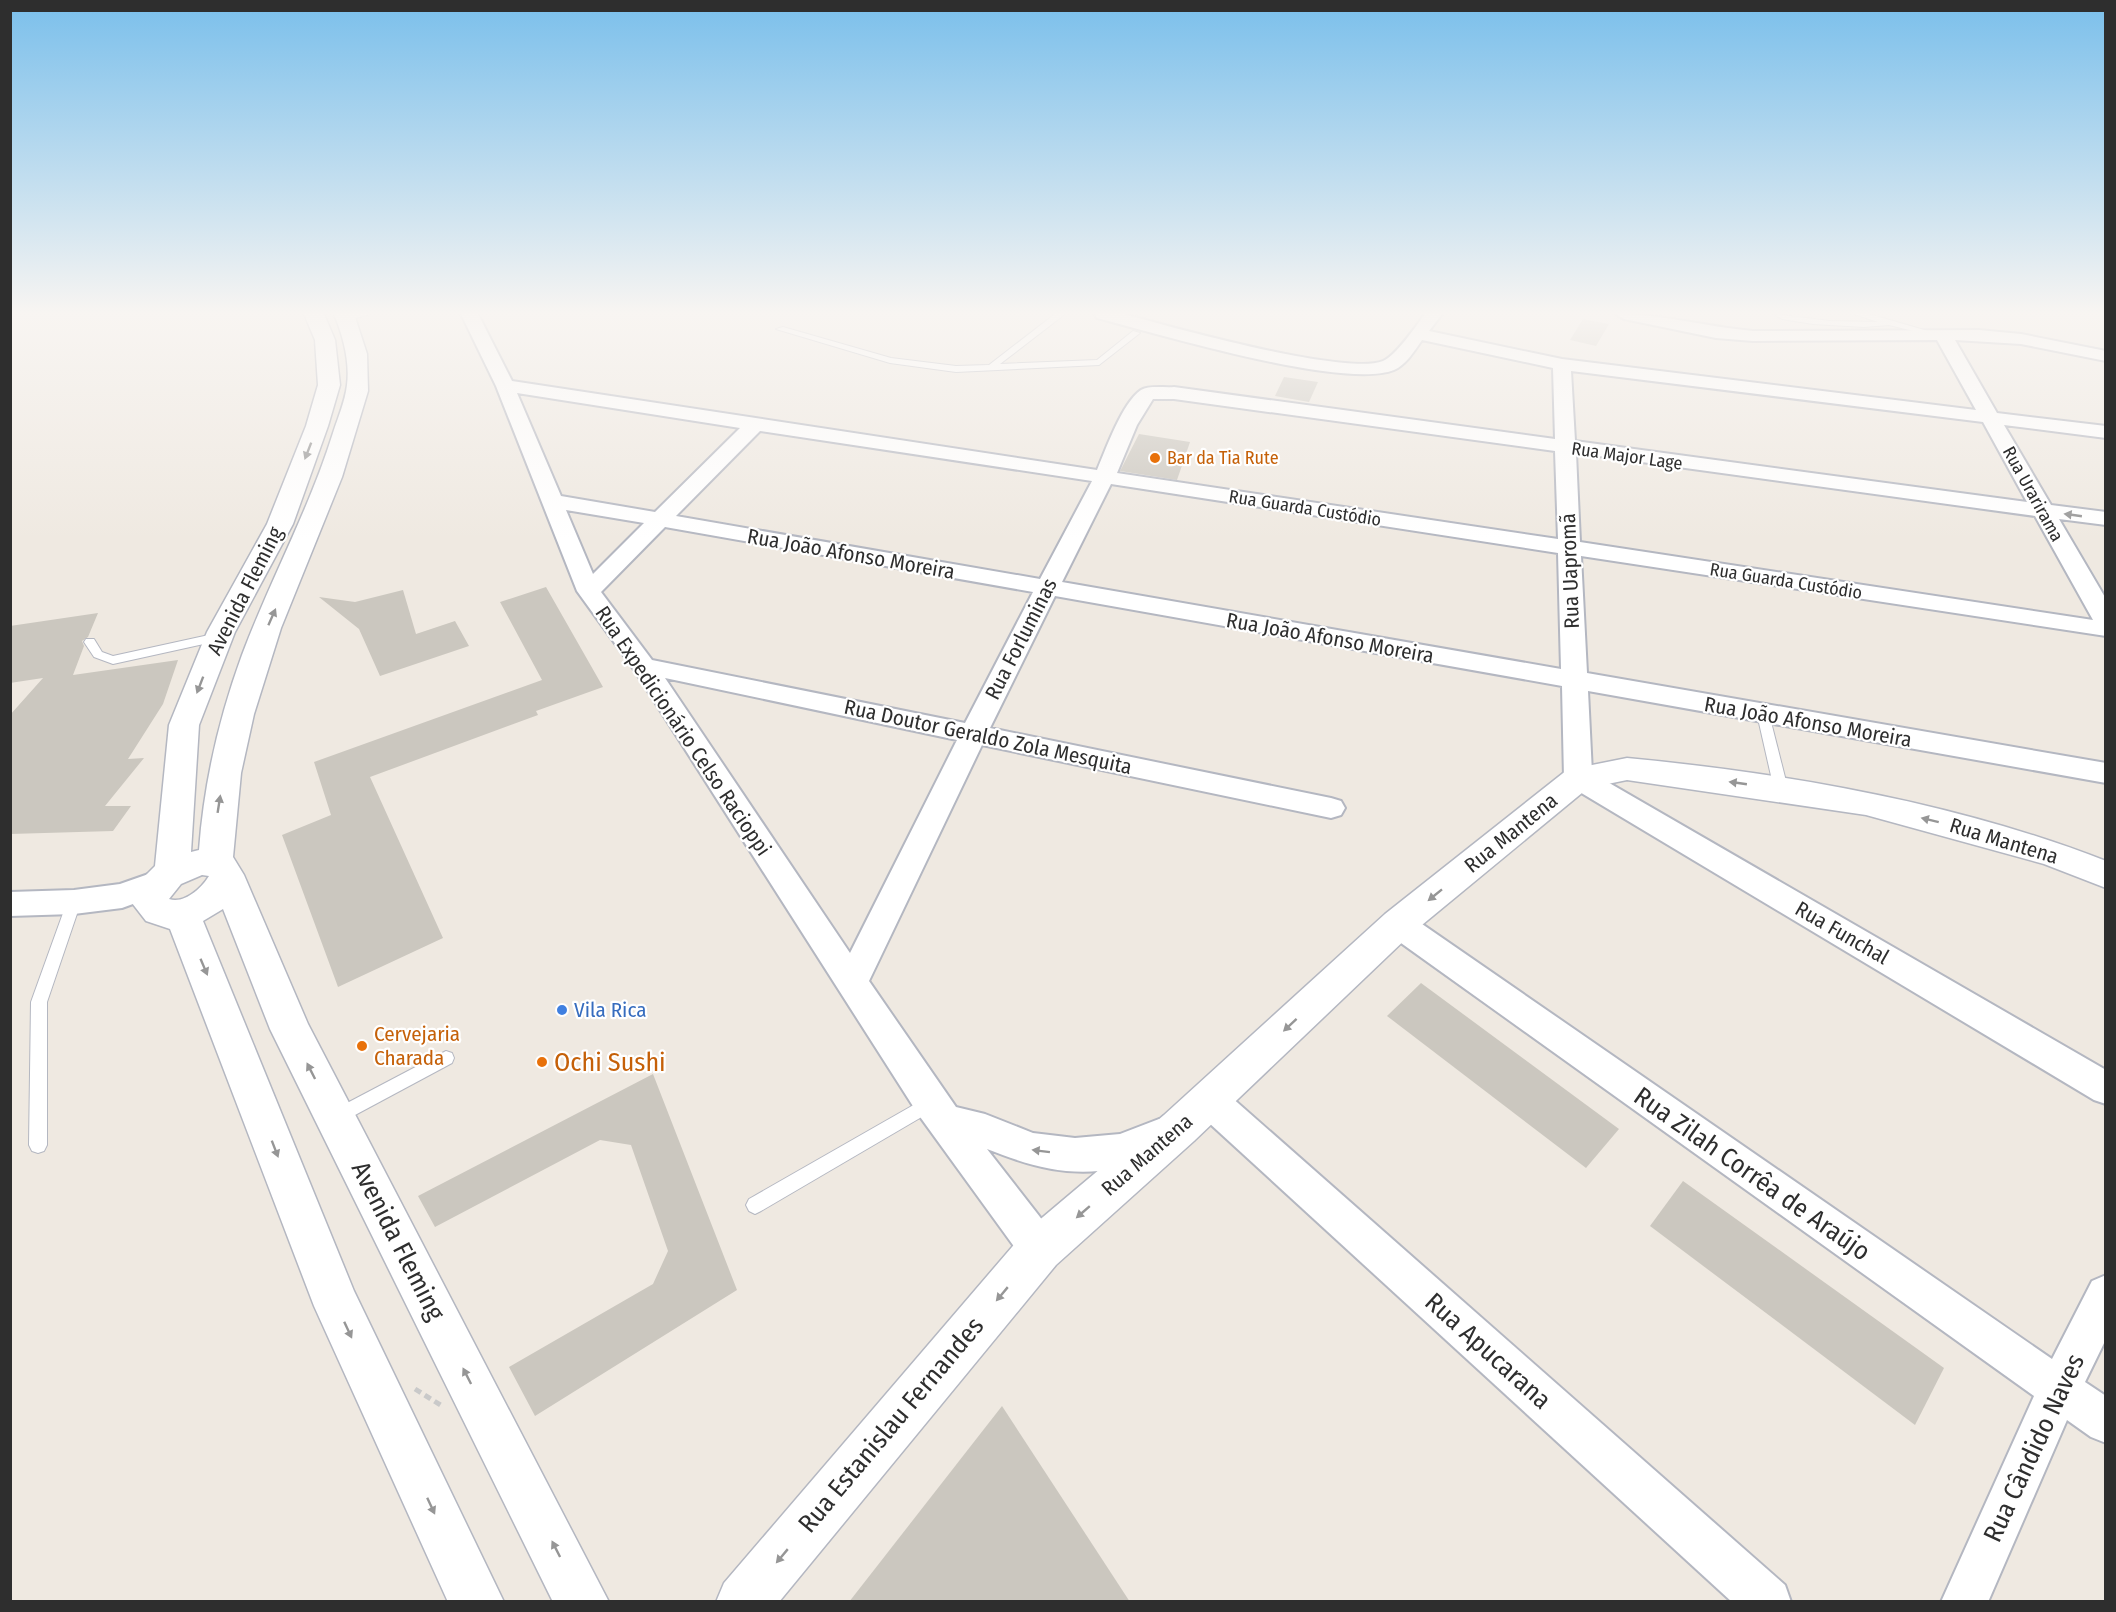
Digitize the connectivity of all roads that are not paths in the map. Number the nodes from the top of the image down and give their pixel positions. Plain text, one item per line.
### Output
1 (328, 389) edge
2 (356, 389) edge
3 (506, 389) edge
4 (527, 389) edge
5 (1563, 389) edge
6 (1763, 389) edge
7 (1975, 389) edge
8 (1148, 394) joint
9 (1992, 418) junction
10 (756, 423) junction
11 (2106, 432) edge
12 (1565, 447) junction
13 (1104, 478) junction
14 (554, 501) junction
15 (2040, 510) junction
16 (659, 519) junction
17 (2106, 519) edge
18 (315, 520) junction
19 (280, 524) junction
20 (1569, 548) junction
21 (1046, 589) junction
22 (589, 591) junction
23 (2106, 621) edge
24 (2106, 629) edge
25 (218, 637) junction
26 (90, 642) dead end
27 (644, 666) junction
28 (1574, 681) junction
29 (1763, 714) junction
30 (973, 733) junction
31 (2106, 773) edge
32 (1578, 778) junction
33 (1781, 789) junction
34 (1331, 808) dead end
35 (221, 869) junction
36 (2106, 875) edge
37 (157, 893) junction
38 (74, 902) junction
39 (10, 904) edge
40 (1398, 924) junction
41 (851, 985) junction
42 (446, 1058) dead end
43 (2106, 1089) edge
44 (1209, 1100) junction
45 (938, 1112) junction
46 (334, 1118) junction
47 (1179, 1128) junction
48 (38, 1145) dead end
49 (755, 1205) dead end
50 (1040, 1249) junction
51 (2106, 1295) edge
52 (2059, 1389) junction
53 (2106, 1422) edge
54 (477, 1602) edge
55 (582, 1602) edge
56 (743, 1602) edge
57 (1768, 1602) edge
58 (1964, 1602) edge

1 -> 19 street, Avenida Fleming
2 - 18 street, Avenida Fleming
3 - 14 street, Rua Expedicionário Celso Racioppi
4 - 10 street, Rua Guarda Custódio
5 - 12 street, Rua Uapromã
6 - 9 street
7 - 9 street, Rua Urarirama
8 - 12 street, Rua Major Lage
8 - 13 street, Rua Forluminas
9 - 11 street
9 - 15 street, Rua Urarirama
10 - 13 street, Rua Guarda Custódio
10 - 16 street
12 - 15 street, Rua Major Lage
12 - 20 street, Rua Uapromã
13 - 20 street, Rua Guarda Custódio
13 - 21 street, Rua Forluminas
14 - 16 street, Rua João Afonso Moreira
14 - 22 street, Rua Expedicionário Celso Racioppi
17 -> 15 street, Rua Major Lage
15 - 23 street, Rua Urarirama
16 - 21 street, Rua João Afonso Moreira
16 - 22 street
18 - 19 street
35 -> 18 street, Avenida Fleming
19 - 25 street, Avenida Fleming
20 - 24 street, Rua Guarda Custódio
20 - 28 street, Rua Uapromã
21 - 28 street, Rua João Afonso Moreira
21 - 30 street, Rua Forluminas
22 - 27 street, Rua Expedicionário Celso Racioppi
25 - 26 lane
25 -> 37 street, Avenida Fleming
27 - 30 street, Rua Doutor Geraldo Zola Mesquita
27 - 41 street, Rua Expedicionário Celso Racioppi
28 - 29 street, Rua João Afonso Moreira
28 - 32 street, Rua Uapromã
29 - 31 street, Rua João Afonso Moreira
29 - 33 lane
30 - 34 street, Rua Doutor Geraldo Zola Mesquita
30 - 41 street, Rua Forluminas
33 -> 32 street, Rua Mantena
32 -> 40 street, Rua Mantena
32 - 43 street, Rua Funchal
36 -> 33 street, Rua Mantena
35 - 37 street
46 -> 35 street, Avenida Fleming
37 - 38 street
37 -> 54 street, Avenida Fleming
38 - 39 street
38 - 48 lane
40 -> 44 street, Rua Mantena
40 - 52 street, Rua Zilah Corrêa de Araújo
41 - 45 street, Rua Expedicionário Celso Racioppi
42 - 46 lane
44 - 47 street, Rua Mantena
44 - 57 street, Rua Apucarana
47 -> 45 street
45 - 49 lane
45 - 50 street, Rua Expedicionário Celso Racioppi
55 -> 46 street, Avenida Fleming
47 -> 50 street, Rua Mantena
50 -> 56 street, Rua Estanislau Fernandes
51 - 52 street, Rua Cândido Naves
52 - 53 street, Rua Zilah Corrêa de Araújo
52 - 58 street, Rua Cândido Naves

